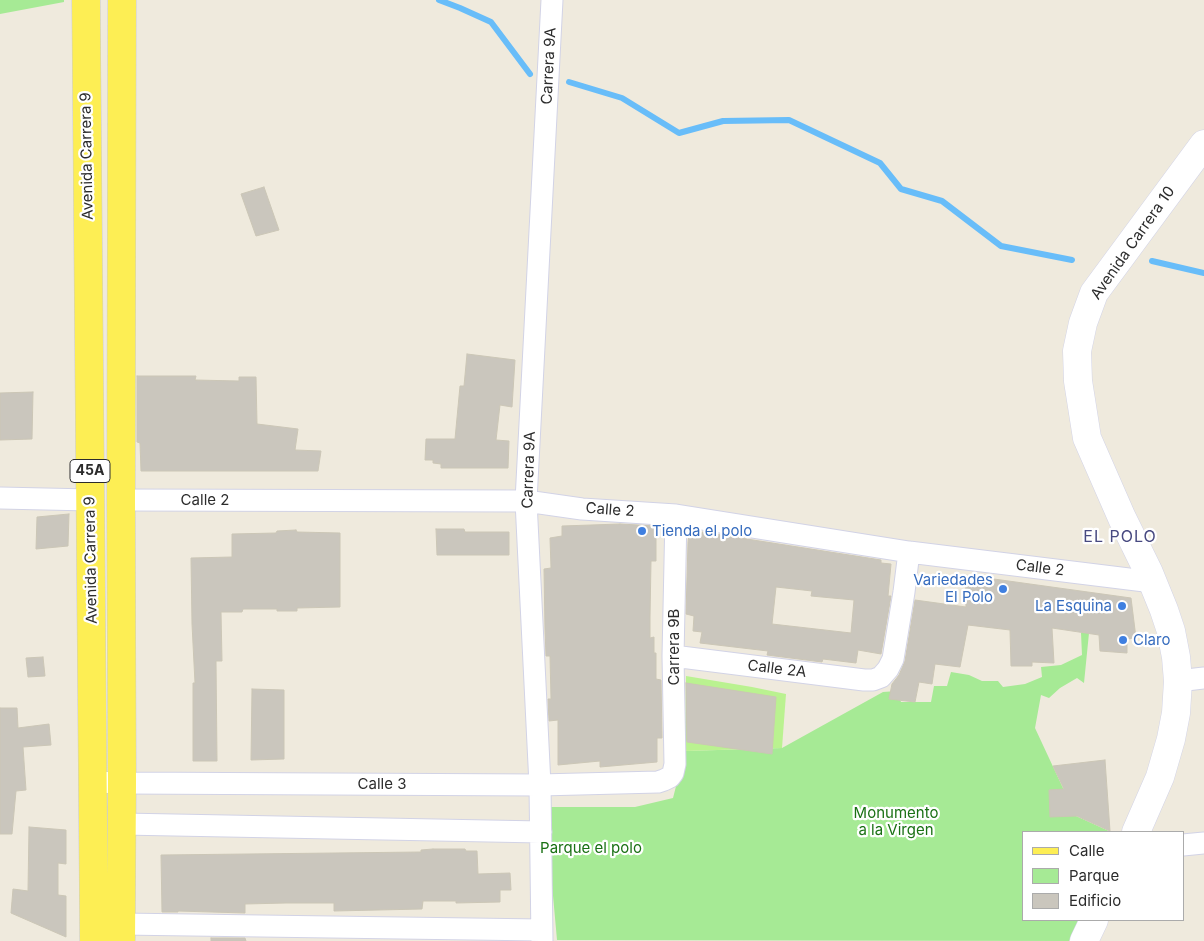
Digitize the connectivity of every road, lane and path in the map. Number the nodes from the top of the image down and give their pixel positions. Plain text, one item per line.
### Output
1 (86, 0) edge
2 (122, 0) edge
3 (552, 0) edge
4 (1204, 144) edge
5 (0, 498) edge
6 (90, 500) junction
7 (122, 500) junction
8 (526, 501) junction
9 (676, 515) junction
10 (909, 552) junction
11 (1153, 582) junction
12 (673, 656) junction
13 (1191, 680) edge
14 (670, 777) joint
15 (92, 782) junction
16 (122, 783) junction
17 (540, 785) junction
18 (122, 824) junction
19 (1136, 831) edge
20 (541, 832) junction
21 (1204, 843) edge
22 (1184, 845) edge
23 (1094, 921) edge
24 (121, 932) edge
25 (541, 935) edge
26 (94, 941) edge
27 (1084, 941) edge

1 - 6 main road, Avenida Carrera 9 / 45A
2 - 7 main road, Avenida Carrera 9 / 45A
3 - 8 street, Carrera 9A
4 - 11 main road, Avenida Carrera 10
5 - 6 street
6 - 15 main road, Avenida Carrera 9 / 45A
7 - 8 street, Calle 2
7 - 16 main road, Avenida Carrera 9 / 45A
8 - 9 street, Calle 2
8 - 17 street, Carrera 9A
9 - 10 street, Calle 2
9 - 12 street, Carrera 9B
10 - 11 street, Calle 2
10 - 12 street, Calle 2A
11 - 13 main road, Avenida Carrera 10
12 - 14 street, Carrera 9B
13 - 19 main road, Avenida Carrera 10
14 - 17 street, Calle 3
15 - 16 street, Calle 3
15 - 26 main road, Avenida Carrera 9 / 45A
16 - 17 street, Calle 3
16 - 18 main road, Avenida Carrera 9 / 45A
17 - 20 street, Carrera 9A
18 - 20 street
18 - 24 main road, Avenida Carrera 9 / 45A
20 - 25 street, Carrera 9A
21 - 22 street
23 - 27 main road
24 - 25 street

